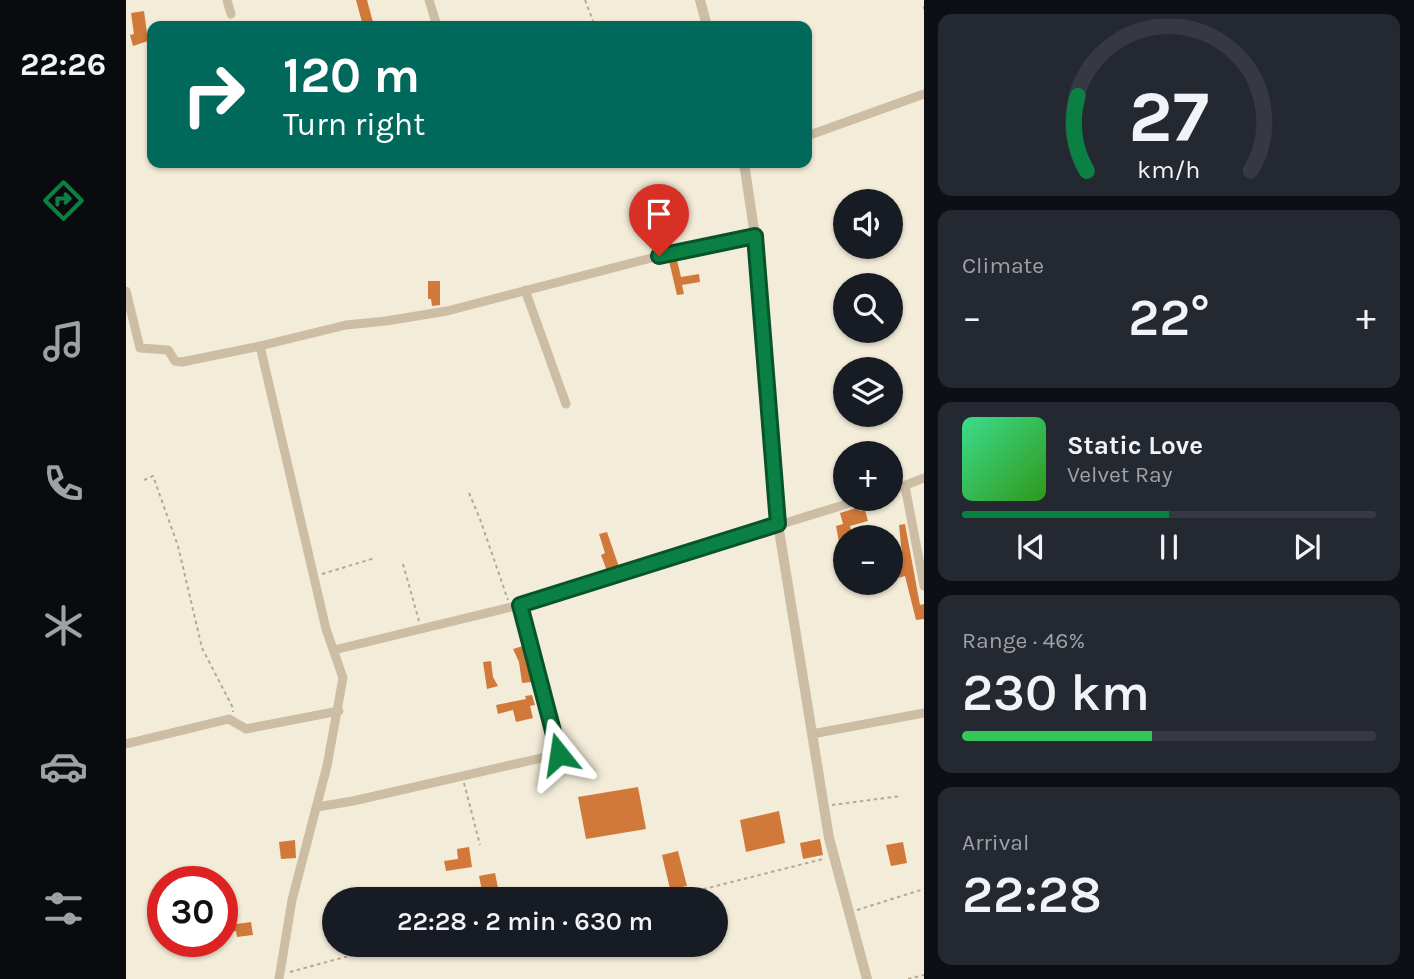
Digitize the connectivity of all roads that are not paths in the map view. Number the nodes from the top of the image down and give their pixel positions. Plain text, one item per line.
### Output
1 (227, 0) edge
2 (429, 0) edge
3 (700, 0) edge
4 (231, 14) dead end
5 (435, 21) edge
6 (706, 21) edge
7 (924, 94) edge
8 (812, 134) edge
9 (745, 168) edge
10 (755, 236) junction
11 (525, 290) junction
12 (126, 291) edge
13 (260, 346) junction
14 (566, 404) dead end
15 (924, 478) edge
16 (905, 486) joint
17 (833, 508) edge
18 (778, 524) junction
19 (924, 586) edge
20 (515, 606) junction
21 (334, 650) junction
22 (338, 711) junction
23 (924, 713) edge
24 (812, 734) junction
25 (126, 744) edge
26 (317, 807) junction
27 (279, 977) edge
28 (867, 979) edge

1 - 4 street
2 - 5 street
3 - 6 street
7 - 8 street
9 - 10 street
10 - 11 street
10 - 18 street
11 - 13 street
11 - 14 street
12 - 13 street
13 - 21 street
15 - 16 street
16 - 19 street
17 - 18 street
18 - 20 street
18 - 24 street
20 - 21 street
20 - 26 street
21 - 22 street
22 - 25 street
22 - 26 street
23 - 24 street
24 - 28 street
26 - 27 street

